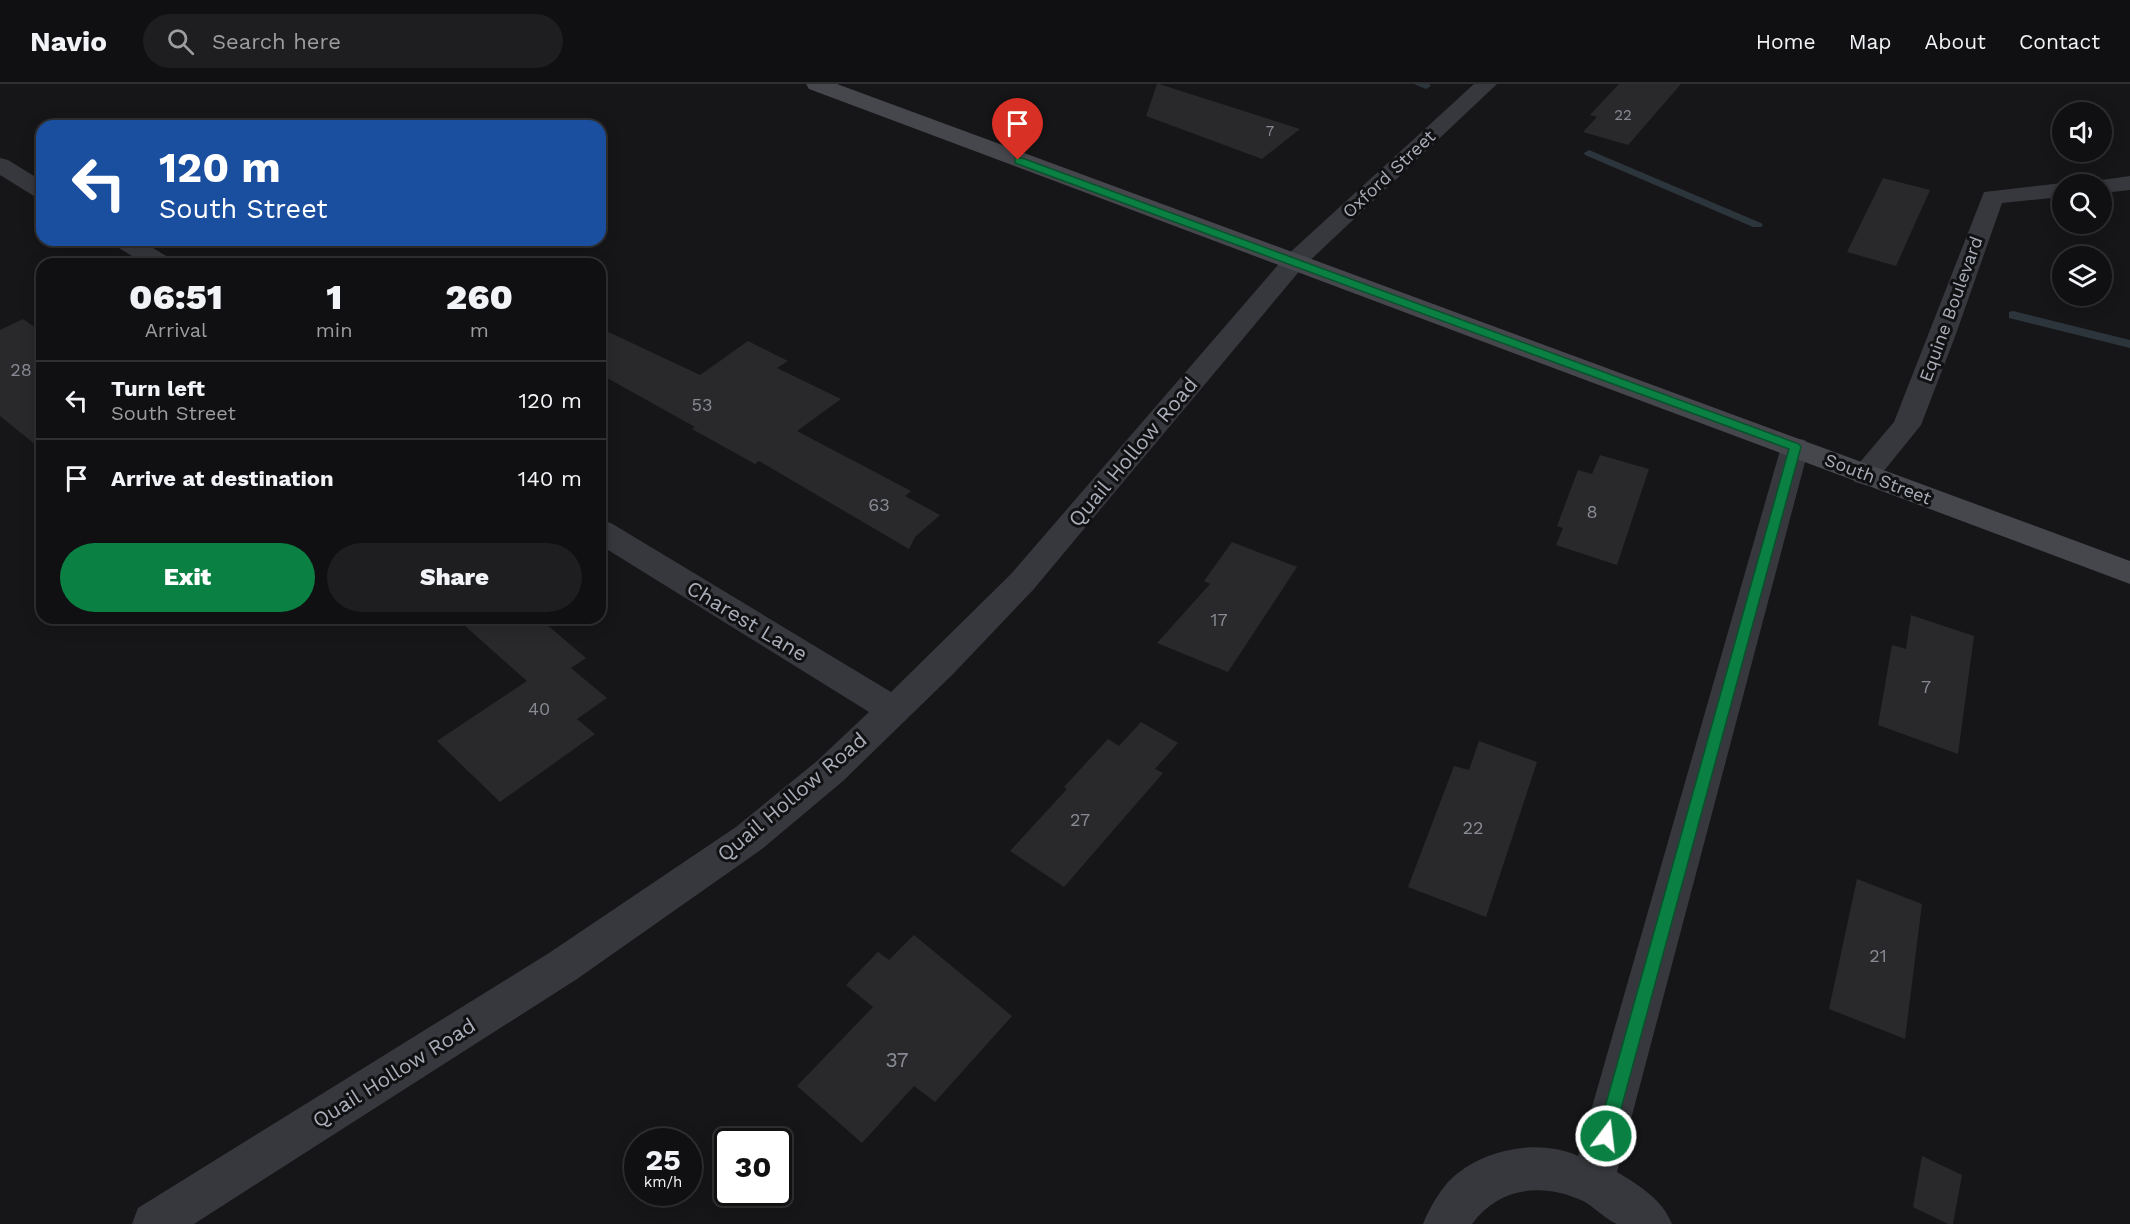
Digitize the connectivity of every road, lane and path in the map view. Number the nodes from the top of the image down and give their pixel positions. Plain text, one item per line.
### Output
1 (817, 84) edge
2 (1485, 84) edge
3 (0, 165) edge
4 (2130, 183) edge
5 (2112, 185) edge
6 (36, 187) edge
7 (2052, 191) edge
8 (133, 246) edge
9 (152, 258) edge
10 (1293, 263) junction
11 (1795, 447) junction
12 (1865, 475) junction
13 (606, 535) edge
14 (2130, 573) edge
15 (893, 710) junction
16 (1593, 1181) junction
17 (154, 1224) edge
18 (1444, 1224) edge
19 (1650, 1224) edge

1 - 10 street, South Street
2 - 10 street, Oxford Street
3 - 6 street
4 - 5 street
7 - 12 street, Equine Boulevard
8 - 9 street
10 - 11 street, South Street
10 - 15 street, Quail Hollow Road
11 - 12 street, South Street
11 - 16 street
12 - 14 street, South Street
13 - 15 street, Charest Lane
15 - 17 street, Quail Hollow Road
16 - 18 street
16 - 19 street

